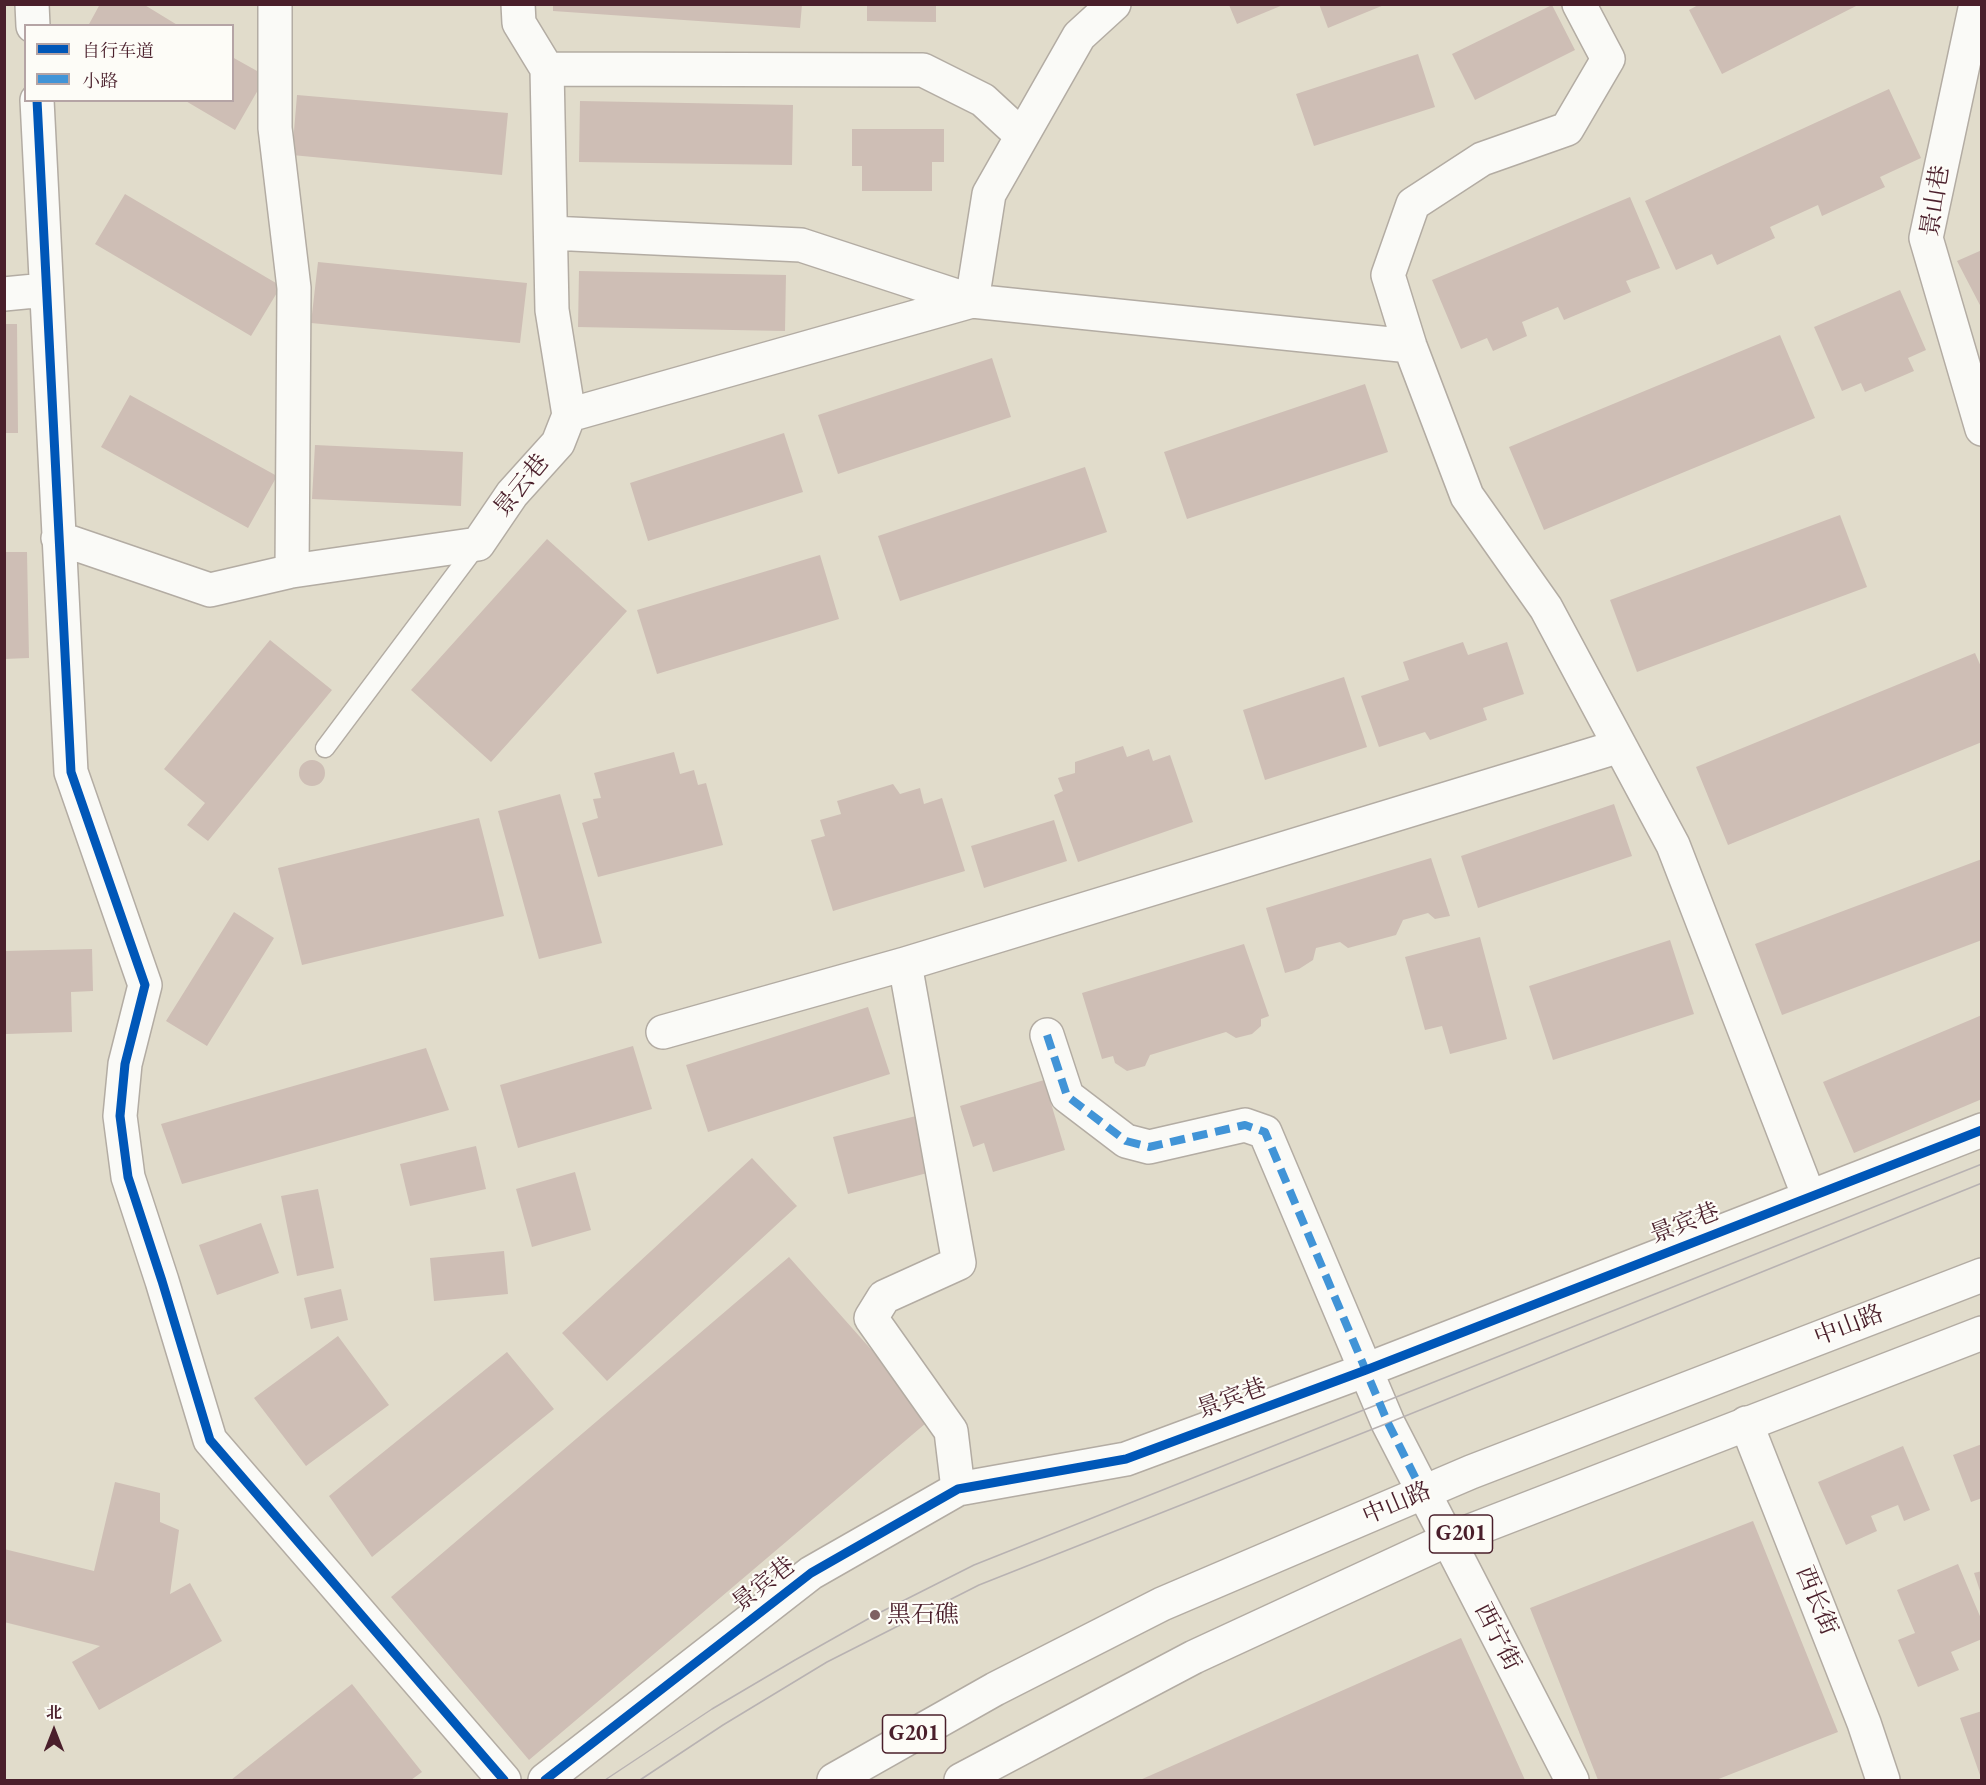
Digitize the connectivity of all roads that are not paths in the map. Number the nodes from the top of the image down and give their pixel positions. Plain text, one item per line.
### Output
1 (32, 4) edge
2 (275, 4) edge
3 (518, 4) edge
4 (1114, 4) edge
5 (1579, 4) edge
6 (1976, 4) edge
7 (33, 24) edge
8 (548, 69) junction
9 (36, 102) edge
10 (1022, 136) junction
11 (551, 233) junction
12 (45, 290) junction
13 (4, 294) edge
14 (972, 301) junction
15 (1410, 346) junction
16 (569, 415) junction
17 (1982, 429) edge
18 (58, 538) junction
19 (478, 544) junction
20 (292, 571) junction
21 (1620, 746) junction
22 (325, 748) dead end
23 (905, 964) junction
24 (663, 1032) dead end
25 (1047, 1035) dead end
26 (1982, 1130) edge
27 (1809, 1197) junction
28 (1982, 1275) edge
29 (1982, 1333) edge
30 (1366, 1370) junction
31 (1746, 1423) junction
32 (958, 1489) junction
33 (1423, 1493) junction
34 (1447, 1540) junction
35 (504, 1780) edge
36 (545, 1780) edge
37 (834, 1780) edge
38 (961, 1780) edge
39 (1572, 1780) edge
40 (1883, 1780) edge

1 - 7 main road
2 - 20 main road
3 - 8 main road
4 - 10 main road
5 - 15 main road
6 - 17 main road, 景山巷
8 - 10 main road
8 - 11 main road
9 - 12 main road
10 - 14 main road
11 - 14 main road
11 - 16 main road
12 - 13 main road
12 - 18 main road
14 - 15 main road
14 - 16 main road
15 - 21 main road
16 - 19 main road, 景云巷
18 - 20 main road
18 - 35 main road
19 - 20 main road
19 - 22 lane
21 - 23 main road
21 - 27 main road
23 - 24 main road
23 - 32 main road
25 - 30 main road, 西宁街
26 - 27 main road, 景宾巷
27 - 30 main road, 景宾巷
28 - 33 main road, 中山路 / G201
29 - 31 main road, G201
30 - 32 main road, 景宾巷
30 - 33 main road, 西宁街
31 - 34 main road, G201
31 - 40 main road, 西长街
32 - 36 main road, 景宾巷
33 - 34 main road, 西宁街
33 - 37 main road, 中山路 / G201
34 - 38 main road, G201
34 - 39 main road, 西宁街

